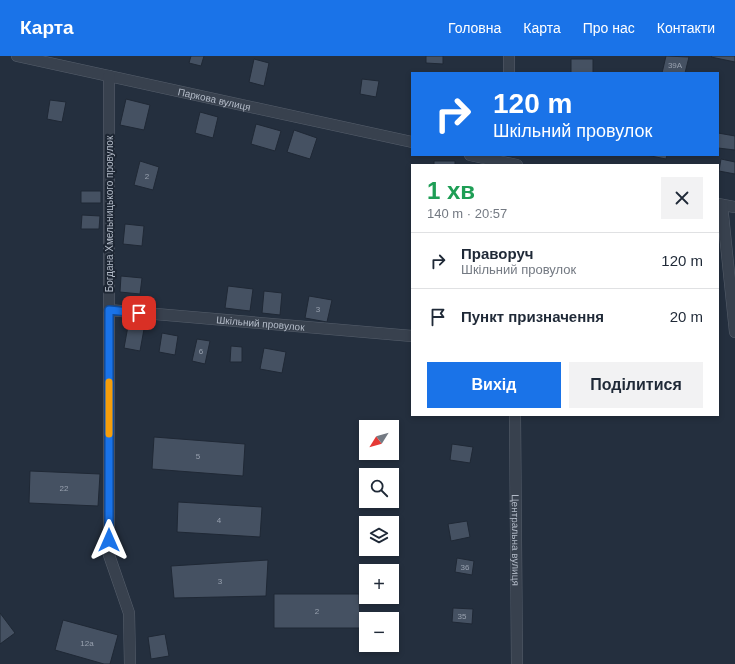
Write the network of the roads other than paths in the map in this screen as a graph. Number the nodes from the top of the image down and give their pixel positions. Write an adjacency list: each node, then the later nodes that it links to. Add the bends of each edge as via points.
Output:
1 (17, 56): 4 (street, Паркова вулиця)
2 (509, 56): 3 (street)
3 (510, 72)
4 (110, 76): 5 (street, Паркова вулиця); 10 (street, Богдана Хмельницького провулок)
5 (411, 142)
6 (476, 156): 7 (street)
7 (514, 162)
8 (720, 204): 9 (street); 11 (street)
9 (735, 208)
10 (109, 310): 12 (street, Шкільний провулок); 14 (street, Богдана Хмельницького провулок, via 109,555 129,613)
11 (735, 332)
12 (411, 336)
13 (515, 416): 15 (street, Центральна вулиця)
14 (130, 664)
15 (517, 664)

